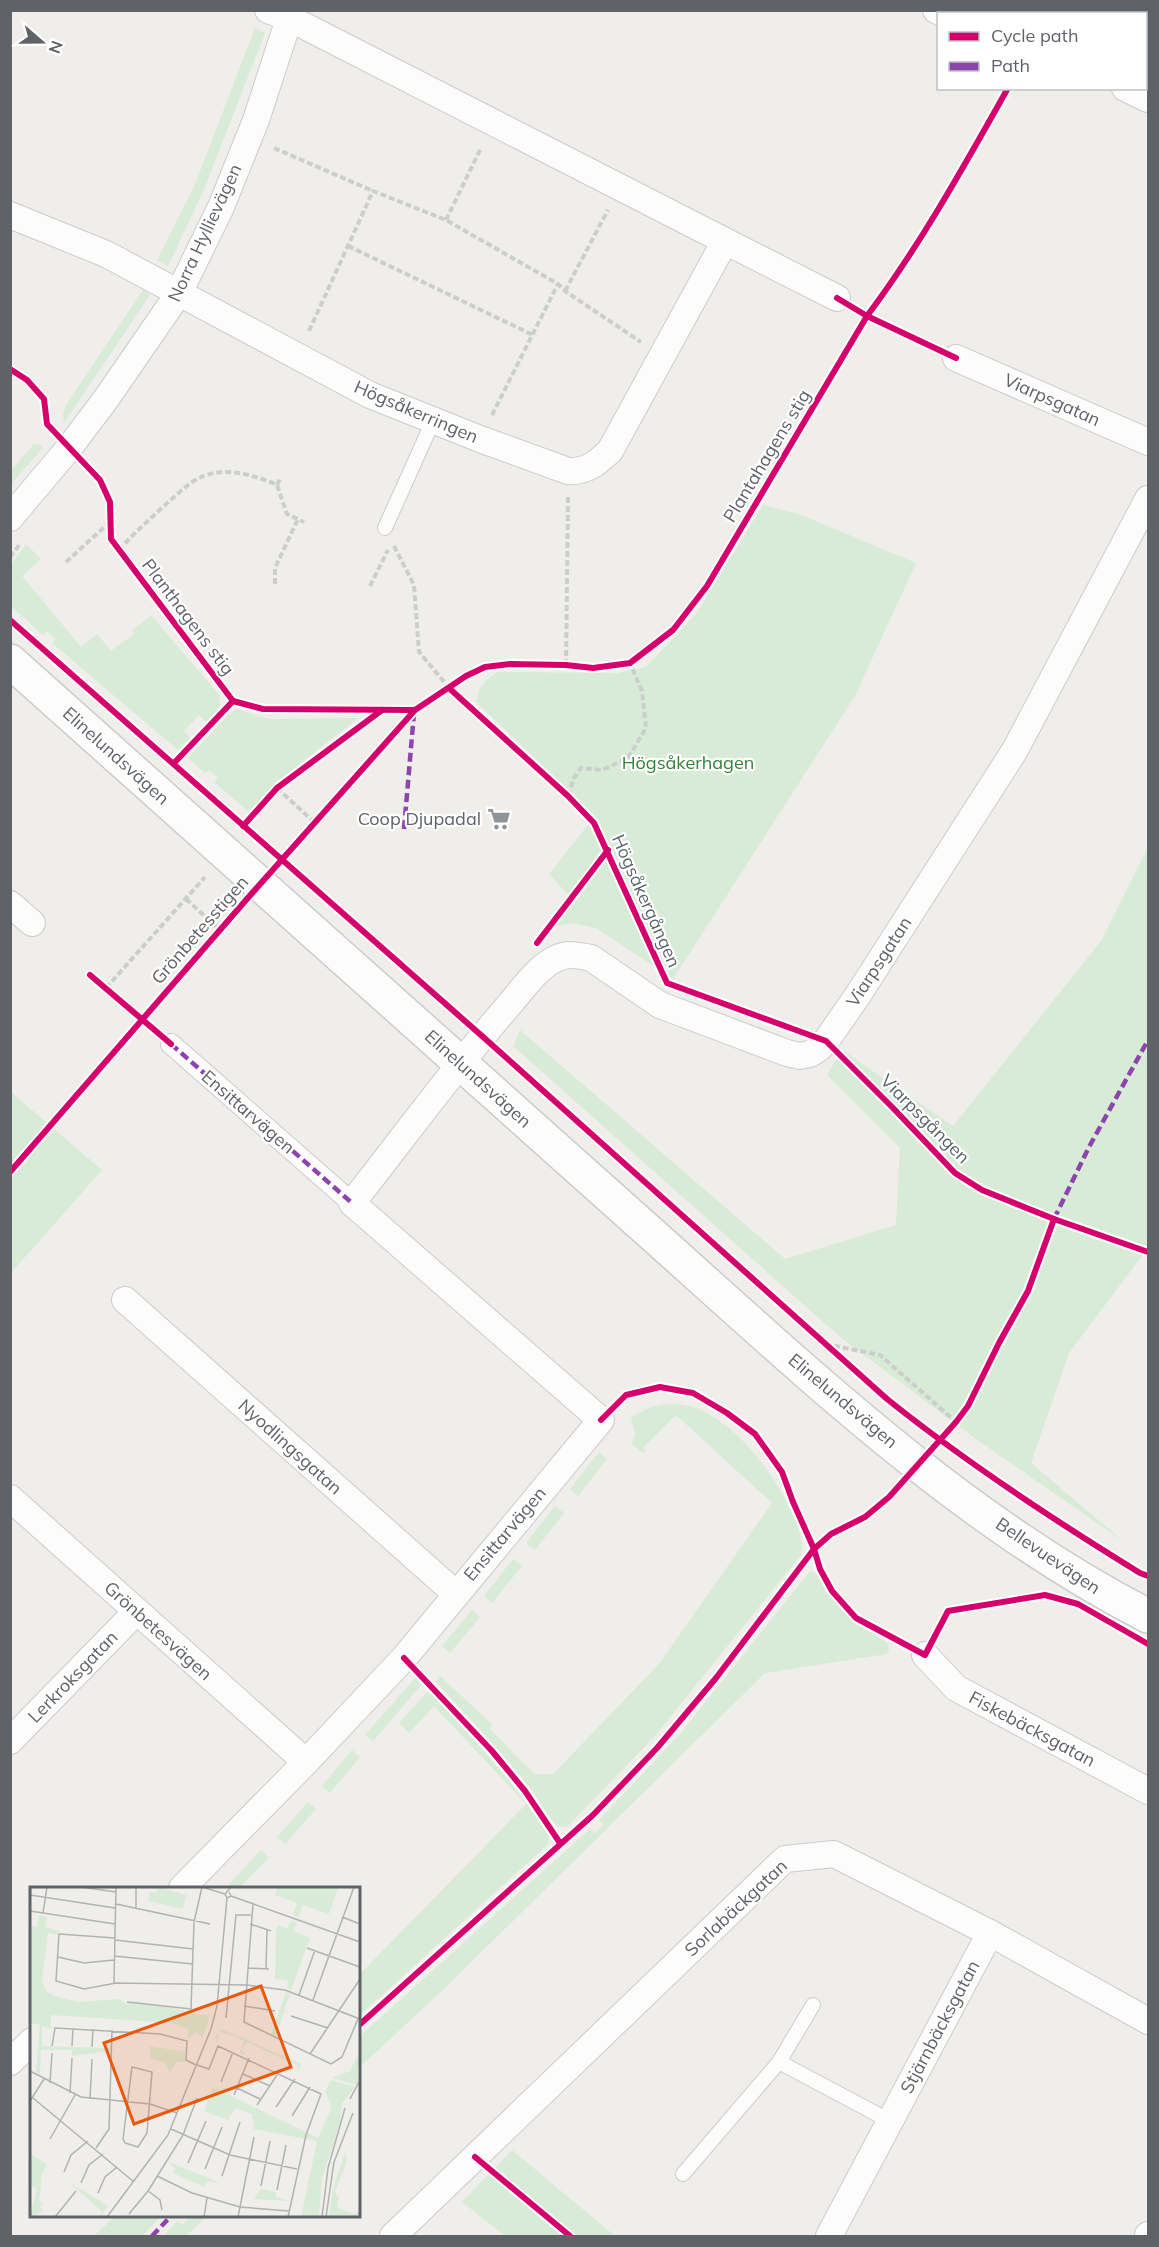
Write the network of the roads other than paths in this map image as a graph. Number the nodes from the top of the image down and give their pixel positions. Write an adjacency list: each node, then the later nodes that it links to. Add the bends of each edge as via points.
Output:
1 (283, 13): 5 (street); 6 (street, Norra Hyllievägen, via 249,137)
2 (1129, 90): 3 (street)
3 (1149, 99)
4 (10, 215): 6 (street, Högsåkerringen, via 106,254)
5 (726, 241): 7 (street); 9 (street, Högsåkerringen, via 610,451 596,464 581,471 568,471)
6 (179, 294): 9 (street, Högsåkerringen, via 370,395); 12 (street, Norra Hyllievägen, via 106,399)
7 (837, 298)
8 (956, 358): 10 (street, Viarpsgatan)
9 (433, 421): 13 (lane)
10 (1149, 442)
11 (1149, 499): 18 (street, Viarpsgatan, via 1015,750 858,995 818,1048 810,1054 793,1054 696,1020 660,1005 605,966 577,955 553,960 532,979)
12 (10, 518)
13 (385, 528)
14 (10, 661): 18 (street, Elinelundsvägen)
15 (10, 904): 16 (street)
16 (32, 923)
17 (171, 1044): 19 (street, Ensittarvägen)
18 (461, 1064): 19 (street); 21 (street, Elinelundsvägen, via 856,1415)
19 (351, 1203): 23 (street, Ensittarvägen, via 601,1420)
20 (125, 1300): 23 (street, Nyodlingsgatan)
21 (952, 1490): 25 (street, Bellevuevägen, via 1055,1563)
22 (10, 1498): 24 (street, Grönbetesvägen)
23 (456, 1593): 28 (street, Ensittarvägen, via 404,1658)
24 (136, 1612): 27 (street, Lerkroksgatan); 28 (street, Grönbetesvägen)
25 (1149, 1616)
26 (925, 1655): 29 (street, Fiskebäcksgatan, via 956,1688)
27 (10, 1741)
28 (306, 1762): 30 (street, Ensittarvägen)
29 (1149, 1791)
30 (183, 1887)
31 (990, 1933): 33 (street, Sorlabäckgatan); 37 (street, Stjärnbäcksgatan); 39 (street, Sorlabäckgatan, via 834,1854 785,1859)
32 (813, 2005): 36 (lane)
33 (1149, 2021)
34 (30, 2043): 35 (street)
35 (10, 2062)
36 (779, 2062): 37 (lane); 38 (lane)
37 (890, 2121): 40 (street, Stjärnbäcksgatan)
38 (683, 2174)
39 (393, 2236)
40 (829, 2236)

